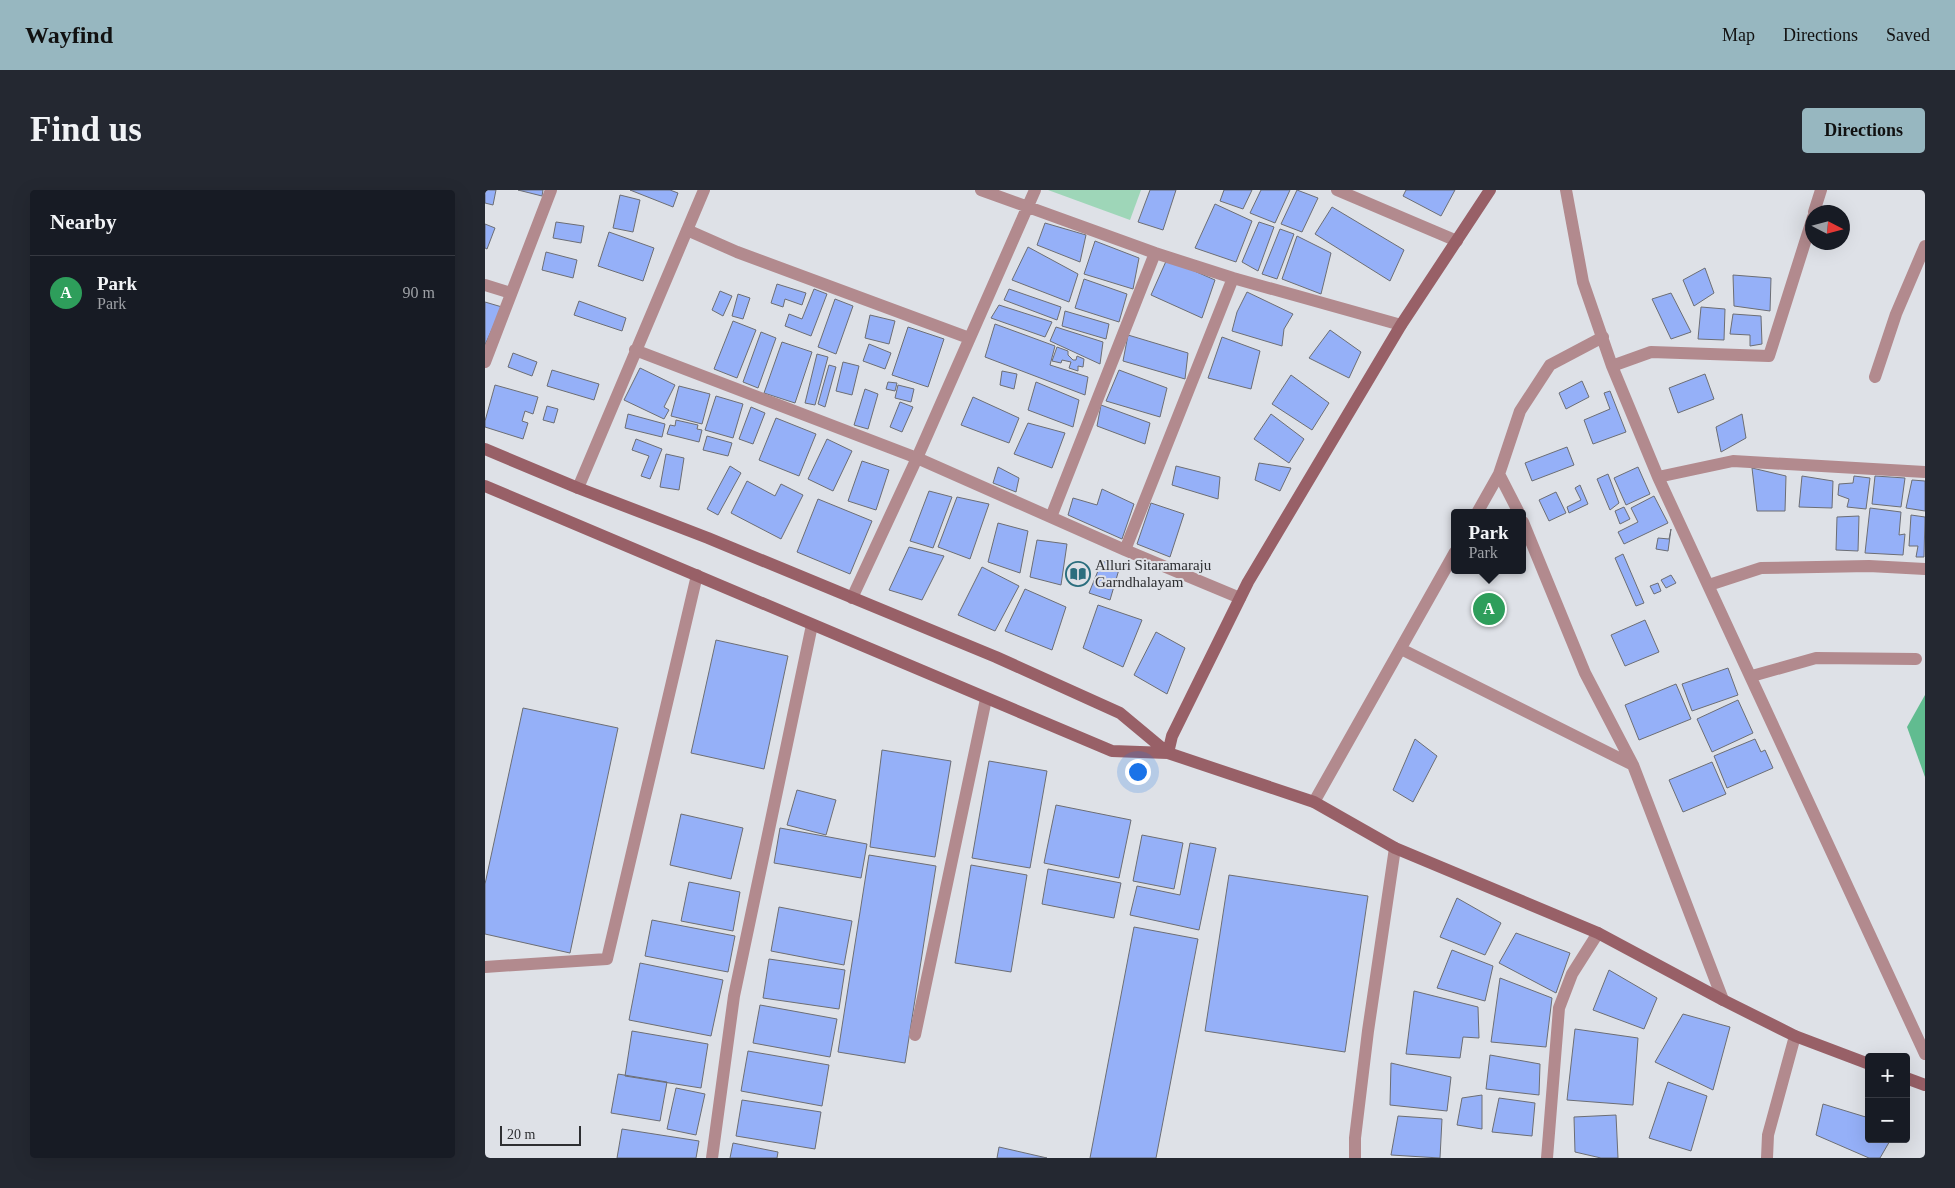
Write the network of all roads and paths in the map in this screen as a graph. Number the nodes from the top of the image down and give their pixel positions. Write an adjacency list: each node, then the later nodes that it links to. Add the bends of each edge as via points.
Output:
1 (551, 190): 18 (street)
2 (704, 190): 11 (street)
3 (981, 190): 10 (street)
4 (1035, 190): 10 (street)
5 (1337, 190): 12 (street)
6 (1490, 190): 12 (main road)
7 (1566, 190): 20 (street, via 1583,282)
8 (1821, 190): 9 (street)
9 (1816, 205)
10 (1027, 208): 15 (street); 21 (street)
11 (687, 230): 21 (street, via 737,252); 22 (street)
12 (1457, 240): 19 (main road)
13 (1805, 242): 24 (street, via 1769,356 1651,352)
14 (1925, 246): 25 (street, via 1896,314)
15 (1155, 253): 16 (street); 35 (street)
16 (1233, 278): 19 (street); 37 (street)
17 (485, 285): 18 (street)
18 (511, 293): 23 (street)
19 (1401, 325): 43 (main road)
20 (1603, 337): 24 (street); 29 (street, via 1550,365 1520,411)
21 (969, 338): 27 (street)
22 (635, 350): 27 (street); 32 (street)
23 (485, 362)
24 (1612, 366): 30 (street)
25 (1875, 377)
26 (485, 449): 32 (main road)
27 (917, 458): 35 (street); 42 (street)
28 (1925, 472): 30 (street, via 1733,461)
29 (1499, 474): 33 (street); 34 (street)
30 (1658, 477): 41 (street)
31 (485, 486): 40 (main road)
32 (578, 488): 42 (main road)
33 (1479, 509)
34 (1517, 509)
35 (1051, 517): 37 (street)
36 (1526, 529): 50 (street, via 1585,673)
37 (1125, 550): 43 (street)
38 (1451, 559): 45 (street)
39 (1925, 569): 41 (street, via 1869,566 1761,568)
40 (697, 575): 44 (main road); 54 (street, via 607,959)
41 (1709, 586): 47 (street)
42 (852, 598): 49 (main road, via 1120,714)
43 (1239, 598): 49 (main road, via 1172,736)
44 (812, 626): 48 (main road); 62 (street, via 735,996)
45 (1401, 649): 50 (street); 51 (street)
46 (1916, 659): 47 (street, via 1816,658)
47 (1751, 676): 58 (street)
48 (986, 699): 49 (main road, via 1112,751); 56 (street)
49 (1168, 754): 51 (main road)
50 (1633, 765): 55 (street)
51 (1313, 802): 52 (main road)
52 (1395, 848): 53 (main road); 63 (street, via 1368,1031)
53 (1598, 933): 55 (main road); 64 (street, via 1572,974 1559,1008)
54 (485, 967)
55 (1723, 1000): 57 (main road)
56 (915, 1035)
57 (1795, 1036): 59 (main road); 65 (street, via 1768,1135)
58 (1925, 1054)
59 (1865, 1062)
60 (1910, 1079): 61 (main road)
61 (1925, 1085)
62 (712, 1158)
63 (1355, 1158)
64 (1547, 1158)
65 (1767, 1158)

